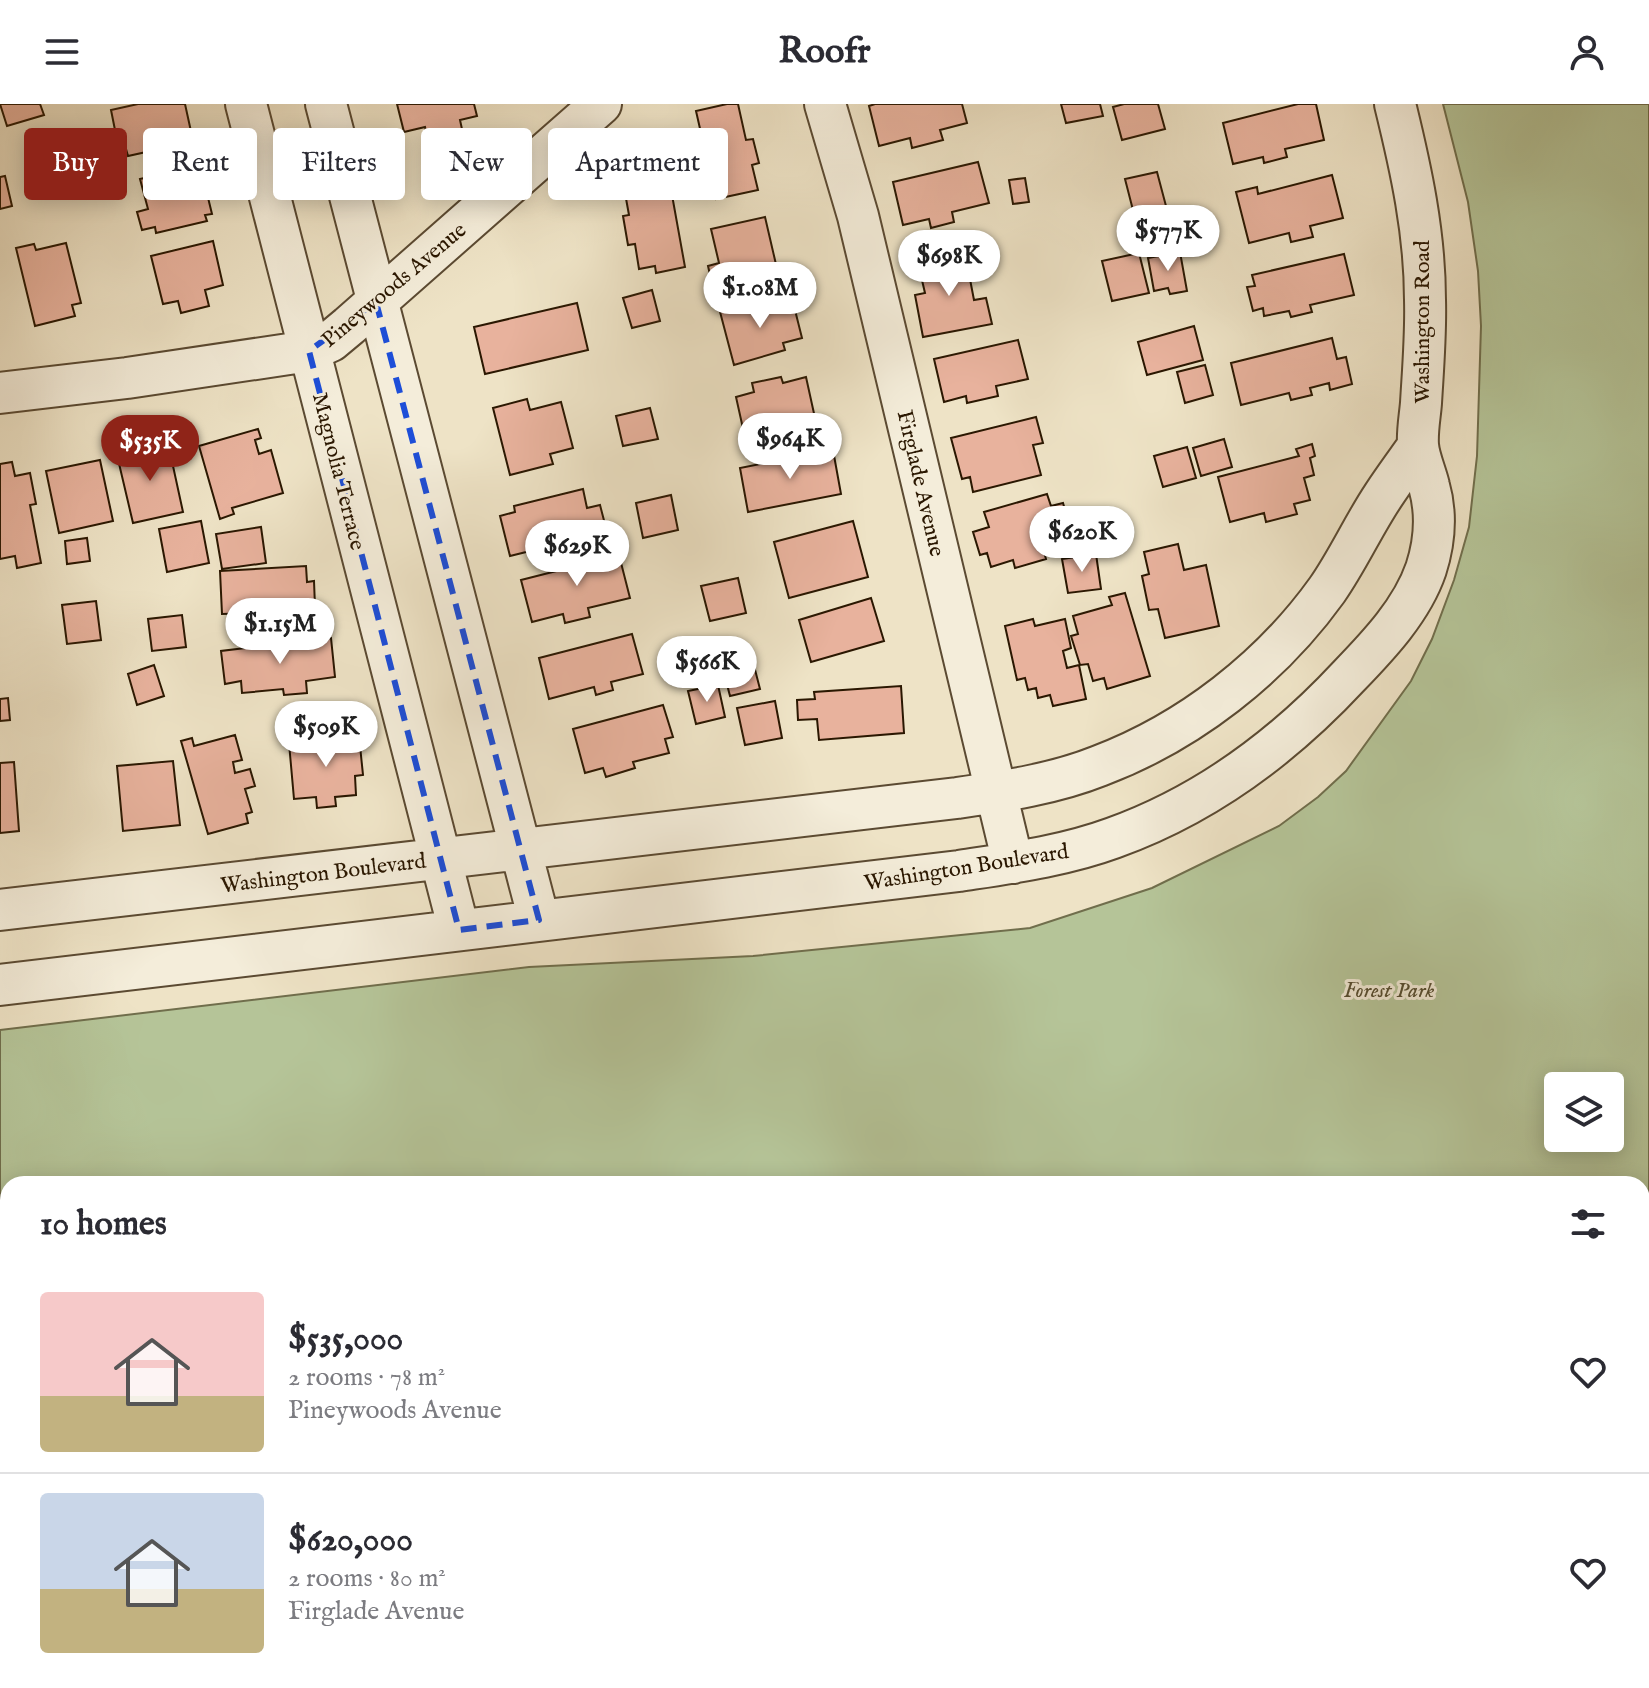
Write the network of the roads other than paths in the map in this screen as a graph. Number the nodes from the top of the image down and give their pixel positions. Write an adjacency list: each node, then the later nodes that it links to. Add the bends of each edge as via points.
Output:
1 (246, 104): 7 (street, Magnolia Terrace)
2 (326, 104): 6 (street)
3 (601, 104): 6 (street, Pineywoods Avenue)
4 (825, 104): 10 (street, Firglade Avenue, via 858,216)
5 (1395, 104): 9 (street, Washington Road, via 1415,187 1424,263)
6 (376, 302): 7 (street, Pineywoods Avenue, via 331,341); 11 (street)
7 (309, 351): 8 (street, Pineywoods Avenue); 12 (street, Magnolia Terrace)
8 (0, 393)
9 (1418, 446): 10 (street, Washington Boulevard, via 1309,614 1228,693 1166,733 1099,766); 13 (street, Washington Boulevard, via 1434,516 1425,571 1383,639 1332,695 1250,766 1208,794 1113,838)
10 (996, 792): 11 (street, Washington Boulevard); 13 (street, Firglade Avenue)
11 (519, 848): 12 (street, Washington Boulevard); 15 (street)
12 (439, 858): 14 (street, Washington Boulevard); 16 (street, Magnolia Terrace)
13 (1013, 863): 15 (street, Washington Boulevard)
14 (0, 910)
15 (539, 920): 16 (street, Washington Boulevard)
16 (459, 930): 17 (street, Washington Boulevard)
17 (0, 985)

